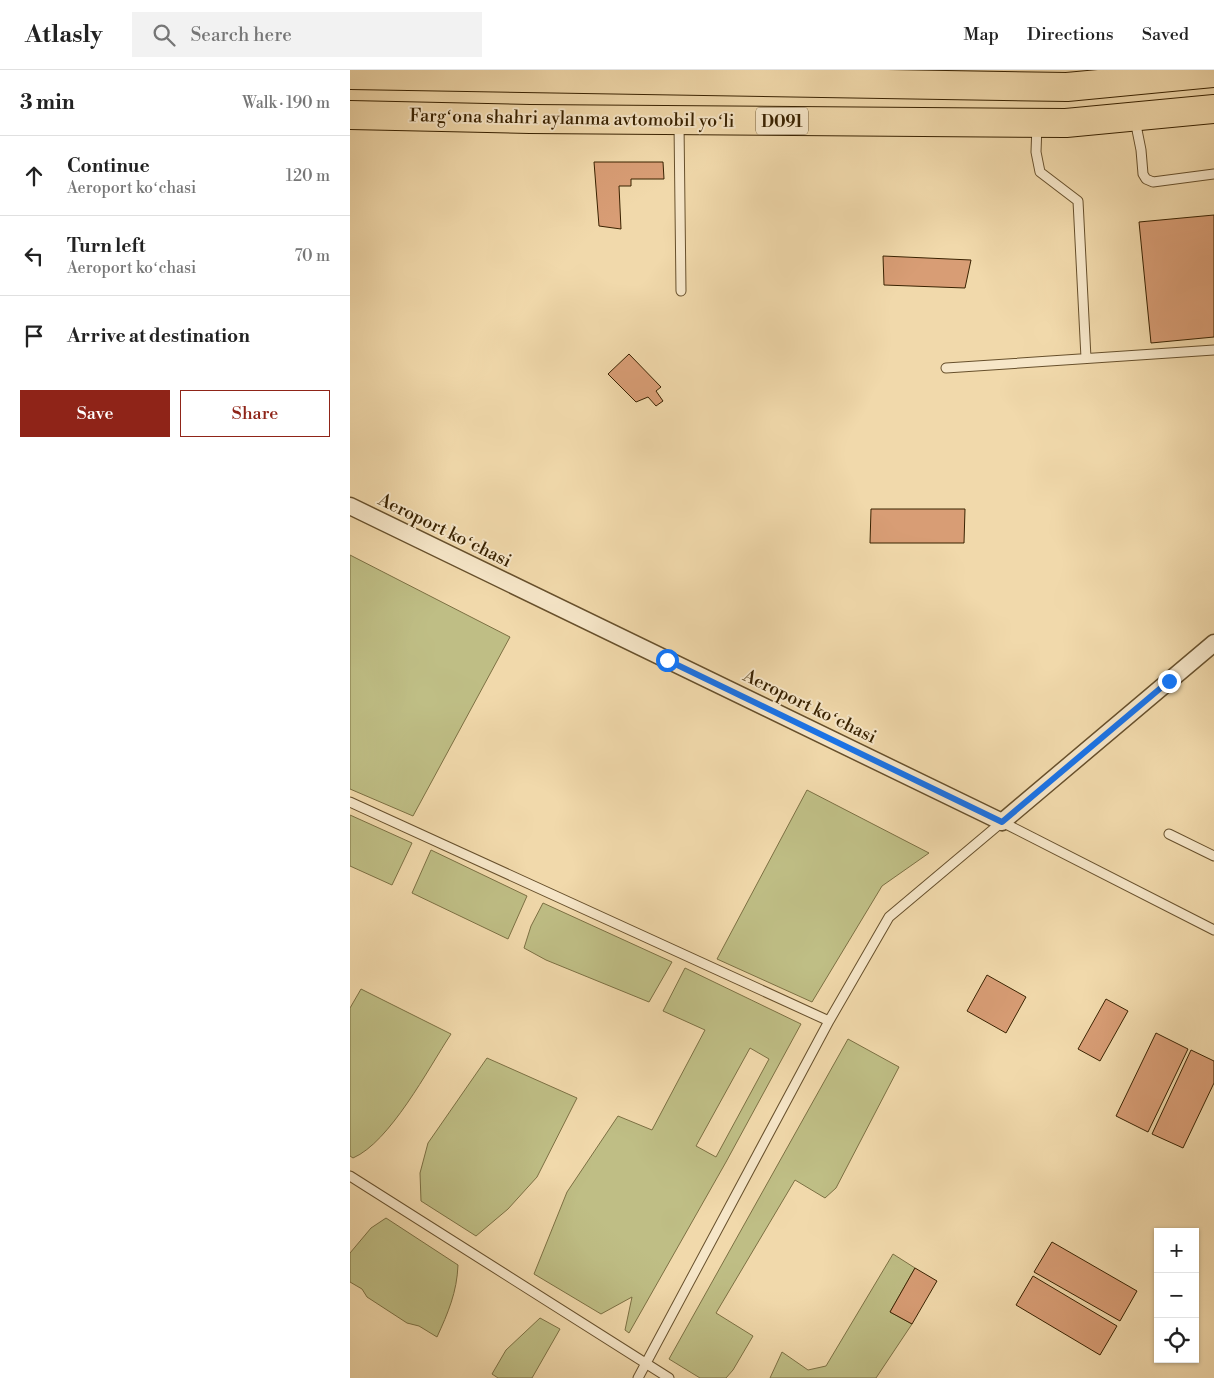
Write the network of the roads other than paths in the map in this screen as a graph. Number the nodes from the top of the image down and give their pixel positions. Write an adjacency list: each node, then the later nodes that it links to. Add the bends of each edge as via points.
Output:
1 (1214, 72): 2 (highway, D091, via 1067,86)
2 (529, 74): 3 (highway, D091)
3 (350, 75)
4 (1214, 109): 6 (highway, Fargʻona shahri aylanma avtomobil yoʻli / D091)
5 (350, 115): 7 (highway, Fargʻona shahri aylanma avtomobil yoʻli / D091)
6 (1135, 118): 8 (highway, Fargʻona shahri aylanma avtomobil yoʻli / D091); 9 (lane, via 1146,180 1153,182)
7 (679, 120): 8 (highway, Fargʻona shahri aylanma avtomobil yoʻli / D091); 10 (lane)
8 (1037, 123): 12 (lane, via 1036,152 1040,172 1078,201)
9 (1214, 174)
10 (681, 291)
11 (1214, 350): 12 (lane)
12 (1086, 358): 13 (lane)
13 (946, 368)
14 (350, 506): 17 (street, Aeroport koʻchasi)
15 (1214, 643): 17 (street)
16 (350, 802): 21 (lane)
17 (1002, 822): 20 (lane); 21 (lane, via 888,917)
18 (1168, 834): 19 (lane)
19 (1214, 856)
20 (1214, 930)
21 (829, 1021): 23 (lane)
22 (350, 1176): 23 (lane)
23 (647, 1364): 24 (lane); 25 (lane)
24 (638, 1378)
25 (669, 1378)

